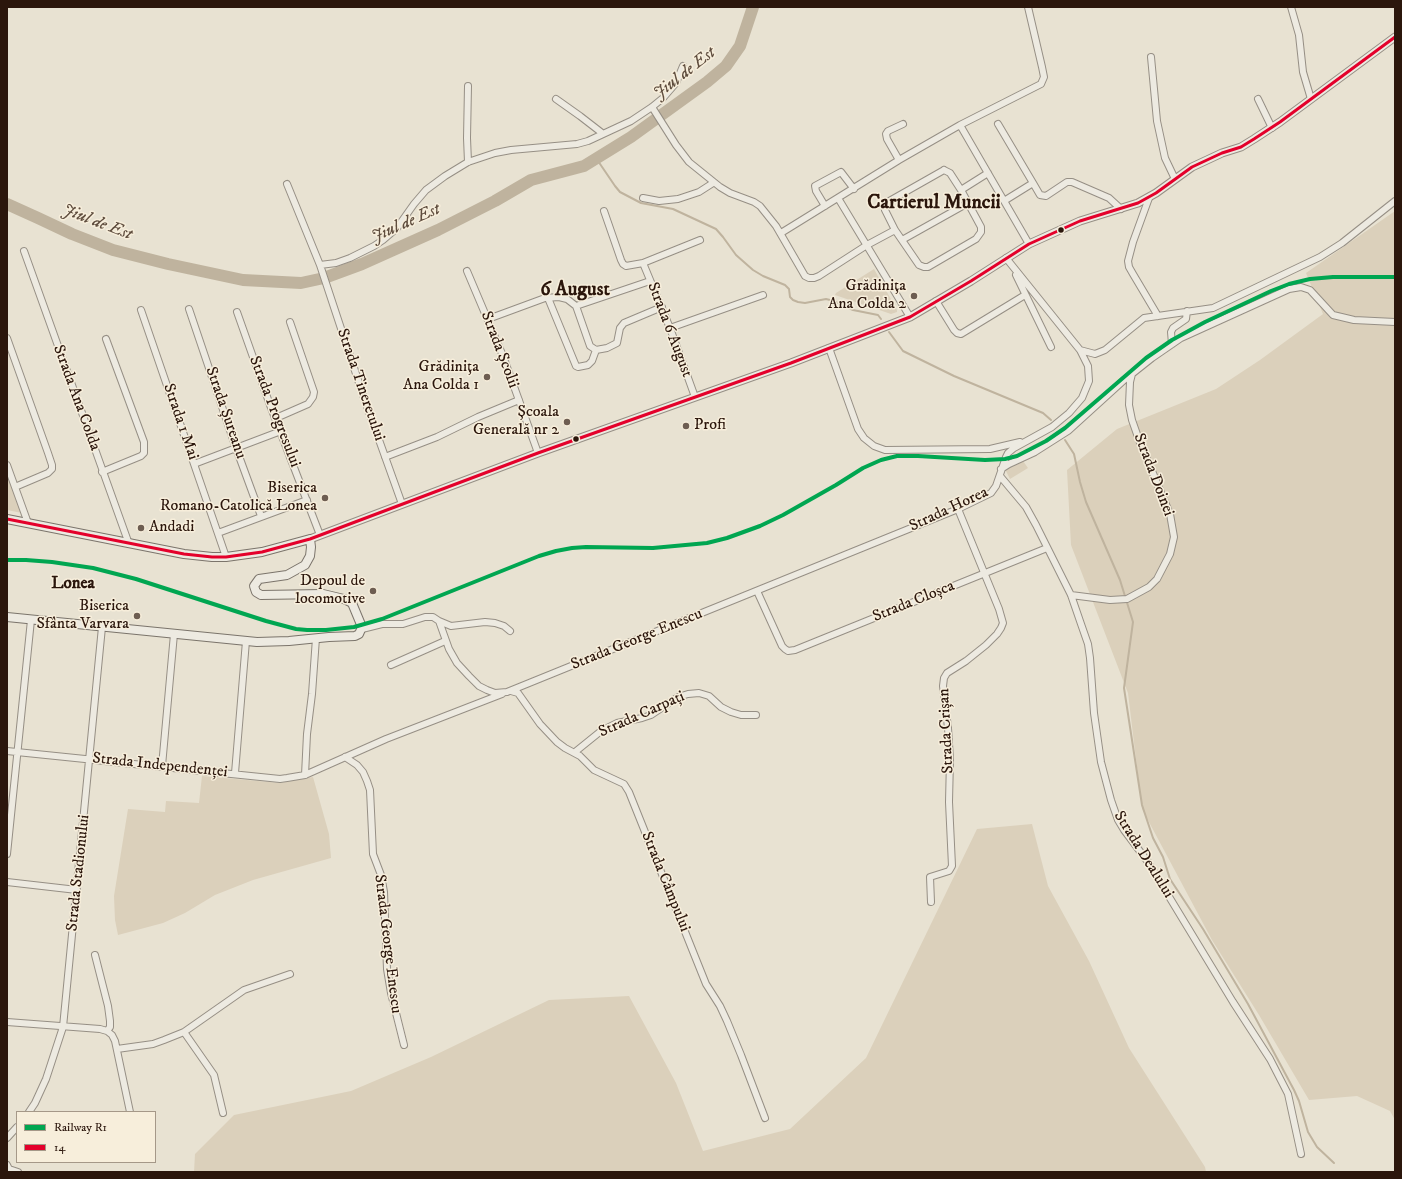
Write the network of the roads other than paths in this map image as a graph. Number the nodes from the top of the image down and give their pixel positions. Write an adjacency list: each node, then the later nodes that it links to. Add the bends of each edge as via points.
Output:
1 (1028, 7): 13 (street, via 1040,55 1043,81 1029,91)
2 (1290, 7): 9 (street, via 1299,35 1303,72)
3 (1395, 37): 9 (street)
4 (1151, 57): 19 (street, via 1157,121 1165,158)
5 (683, 66): 10 (street, via 673,86)
6 (468, 86): 17 (street)
7 (556, 99): 15 (street)
8 (1258, 99): 14 (street)
9 (1311, 99): 14 (street)
10 (652, 107): 15 (street, via 623,125); 20 (street, via 682,154)
11 (903, 124): 16 (street, via 886,134)
12 (998, 124): 21 (street)
13 (960, 125): 16 (street); 18 (street)
14 (1272, 128): 19 (street, via 1241,146 1192,167)
15 (602, 133): 17 (street, via 577,144 512,150)
16 (899, 160): 23 (street)
17 (468, 162): 44 (street, via 426,190 397,228 383,240 350,258)
18 (988, 173): 24 (street); 28 (street)
19 (1175, 179): 27 (street)
20 (713, 182): 25 (street, via 699,192 678,199 659,201); 35 (street, via 730,193 760,206)
21 (1033, 183): 28 (street); 32 (street, via 1040,195 1046,196 1067,182 1072,182 1109,198)
22 (286, 184): 44 (street, Strada Tineretului)
23 (854, 189): 26 (street); 31 (street, via 842,172 816,186 816,191)
24 (961, 190): 30 (street); 34 (street, via 950,173 944,170 885,203 884,207)
25 (643, 198)
26 (838, 198): 31 (street); 39 (street)
27 (1149, 198): 32 (street); 57 (street, via 1128,261)
28 (1004, 201): 38 (street)
29 (1395, 201): 55 (street, via 1320,257 1213,308)
30 (968, 203): 37 (street); 37 (street, via 981,227 980,235 928,267 919,265)
31 (825, 206): 35 (street)
32 (1121, 209): 38 (street, via 1080,221)
33 (604, 211): 42 (street, via 623,264 632,266)
34 (895, 230): 37 (street); 39 (street)
35 (781, 233): 39 (street, via 805,276 809,278 819,276)
36 (700, 240): 42 (street)
37 (902, 240)
38 (1029, 244): 41 (street)
39 (867, 245): 58 (street)
40 (24, 251): 82 (street, Strada Ana Colda)
41 (1006, 258): 43 (street); 50 (street)
42 (643, 263): 46 (street, Strada 6 August)
43 (1011, 266): 48 (street); 69 (street, Strada Horea)
44 (321, 267): 78 (street, Strada Tineretului)
45 (467, 271): 59 (street, Strada Școlii)
46 (650, 281): 51 (street); 52 (street, Strada 6 August)
47 (763, 295): 62 (street)
48 (1025, 295): 50 (street, via 960,334 954,330); 66 (street)
49 (548, 298): 51 (street, via 567,299); 59 (street); 68 (street, via 576,366 592,362)
50 (936, 301): 58 (street)
51 (576, 306): 68 (street, via 590,346)
52 (662, 308): 62 (street, Strada 6 August); 68 (street, via 624,323 620,328 617,343)
53 (190, 309): 76 (street, Strada Șureanu)
54 (141, 310): 79 (street, Strada 1 Mai)
55 (1188, 311): 57 (street); 65 (street, via 1186,319 1171,332)
56 (237, 312): 73 (street, Strada Progresului)
57 (1158, 316): 69 (street, via 1144,318 1105,350 1095,354)
58 (910, 317): 67 (street)
59 (488, 319): 72 (street, Strada Școlii)
60 (290, 322): 73 (street, via 314,392 308,404)
61 (1395, 322): 65 (street, via 1354,320 1333,315 1310,290 1301,287 1289,288)
62 (670, 328): 71 (street, Strada 6 August)
63 (8, 338): 84 (street, via 52,465 48,473)
64 (106, 340): 82 (street, via 144,442 144,453)
65 (1172, 344): 70 (street)
66 (1050, 347)
67 (829, 348): 71 (street); 75 (street, via 858,428 864,438 874,446 885,450 990,449)
68 (596, 350)
69 (1080, 350): 75 (street, Strada Horea, via 1088,366 1088,381 1082,398 1052,427)
70 (1132, 374): 81 (street, via 1068,431); 99 (street, Strada Doinei, via 1129,405 1132,420 1170,514 1174,537 1170,554 1149,587 1126,599 1110,600)
71 (695, 397): 77 (street)
72 (519, 400): 77 (street, Strada Școlii); 78 (street)
73 (276, 418): 74 (street, Strada Progresului)
74 (281, 431): 76 (street); 85 (street, Strada Progresului)
75 (1032, 439): 81 (street, Strada Horea, via 1008,452)
76 (236, 448): 79 (street); 88 (street, Strada Șureanu)
77 (538, 452): 86 (street)
78 (385, 457): 86 (street, Strada Tineretului)
79 (194, 464): 91 (street, Strada 1 Mai)
80 (7, 465): 84 (street)
81 (1001, 469): 83 (street, Strada Horea)
82 (102, 472): 94 (street, Strada Ana Colda)
83 (1000, 476): 87 (street, Strada Horea, via 991,493); 95 (street, Strada Dealului, via 1026,507)
84 (15, 486): 90 (street)
85 (307, 500): 88 (street); 92 (street, Strada Progresului)
86 (402, 504): 92 (street)
87 (958, 509): 97 (street, Strada Crișan); 98 (street, Strada Horea)
88 (262, 516): 91 (street)
89 (7, 519): 90 (main road)
90 (28, 523): 94 (main road)
91 (218, 532): 96 (street, Strada 1 Mai)
92 (320, 535): 93 (street)
93 (310, 539): 96 (main road, via 262,552); 104 (main road, via 311,552 305,565 287,575 259,579 254,586 256,592 261,595 323,594 344,599 352,603)
94 (128, 544): 96 (main road, via 199,556)
95 (1048, 548): 97 (street, Strada Cloșca); 99 (street, Strada Dealului)
96 (226, 557)
97 (984, 574): 98 (street, Strada Cloșca, via 795,650 782,646); 125 (street, Strada Crișan, via 1003,623 986,645 947,673 944,678 950,759 952,866 949,870 930,877)
98 (757, 591): 111 (street, Strada George Enescu)
99 (1071, 595): 140 (street, Strada Dealului, via 1088,644 1101,762 1118,820 1152,868 1270,1059 1288,1094)
100 (7, 617): 101 (main road)
101 (31, 620): 103 (main road); 114 (street)
102 (439, 622): 104 (street, via 430,616 402,624 382,624); 105 (street, via 451,626 495,623); 109 (street)
103 (102, 627): 106 (main road); 117 (street, Strada Stadionului)
104 (362, 629): 107 (main road, via 355,636)
105 (510, 631)
106 (174, 634): 108 (main road); 118 (street)
107 (316, 638): 108 (main road, via 280,642); 121 (street)
108 (246, 641): 120 (street)
109 (445, 641): 110 (street); 111 (street, via 457,663 479,686 495,693)
110 (391, 665)
111 (511, 690): 115 (street, Strada Câmpului, via 518,693 553,738); 116 (street, Strada George Enescu)
112 (756, 715): 115 (street, Strada Carpați, via 736,714 709,696 699,693 688,694 678,697 651,715 617,723 601,731)
113 (7, 751): 114 (street, Strada Independenței)
114 (17, 752): 117 (street, Strada Independenței); 122 (street)
115 (575, 752): 137 (street, Strada Câmpului, via 594,770 624,784 629,792 706,984 727,1021)
116 (345, 756): 119 (street, Strada George Enescu); 132 (street, Strada George Enescu, via 363,772 370,790 373,854 384,892 389,981)
117 (89, 759): 118 (street, Strada Independenței); 124 (street, Strada Stadionului)
118 (162, 766): 120 (street, Strada Independenței)
119 (312, 771): 121 (street, Strada Independenței)
120 (235, 774): 121 (street, Strada Independenței, via 280,778)
121 (305, 775)
122 (7, 854)
123 (7, 882): 124 (street)
124 (77, 890): 129 (street, Strada Stadionului)
125 (932, 902)
126 (95, 954): 130 (street, via 109,1013 110,1027)
127 (290, 974): 131 (street, via 234,995)
128 (7, 1022): 129 (street)
129 (63, 1027): 130 (street); 134 (street, Strada Stadionului, via 46,1079)
130 (107, 1031): 133 (street, via 112,1034)
131 (184, 1032): 133 (street, via 153,1044); 136 (street, via 214,1075)
132 (404, 1046)
133 (117, 1049): 135 (street)
134 (30, 1111)
135 (130, 1111)
136 (223, 1113)
137 (765, 1118)
138 (16, 1128): 139 (street)
139 (7, 1138)
140 (1300, 1154)
141 (7, 1165): 142 (street, via 9,1169)
142 (18, 1172)

